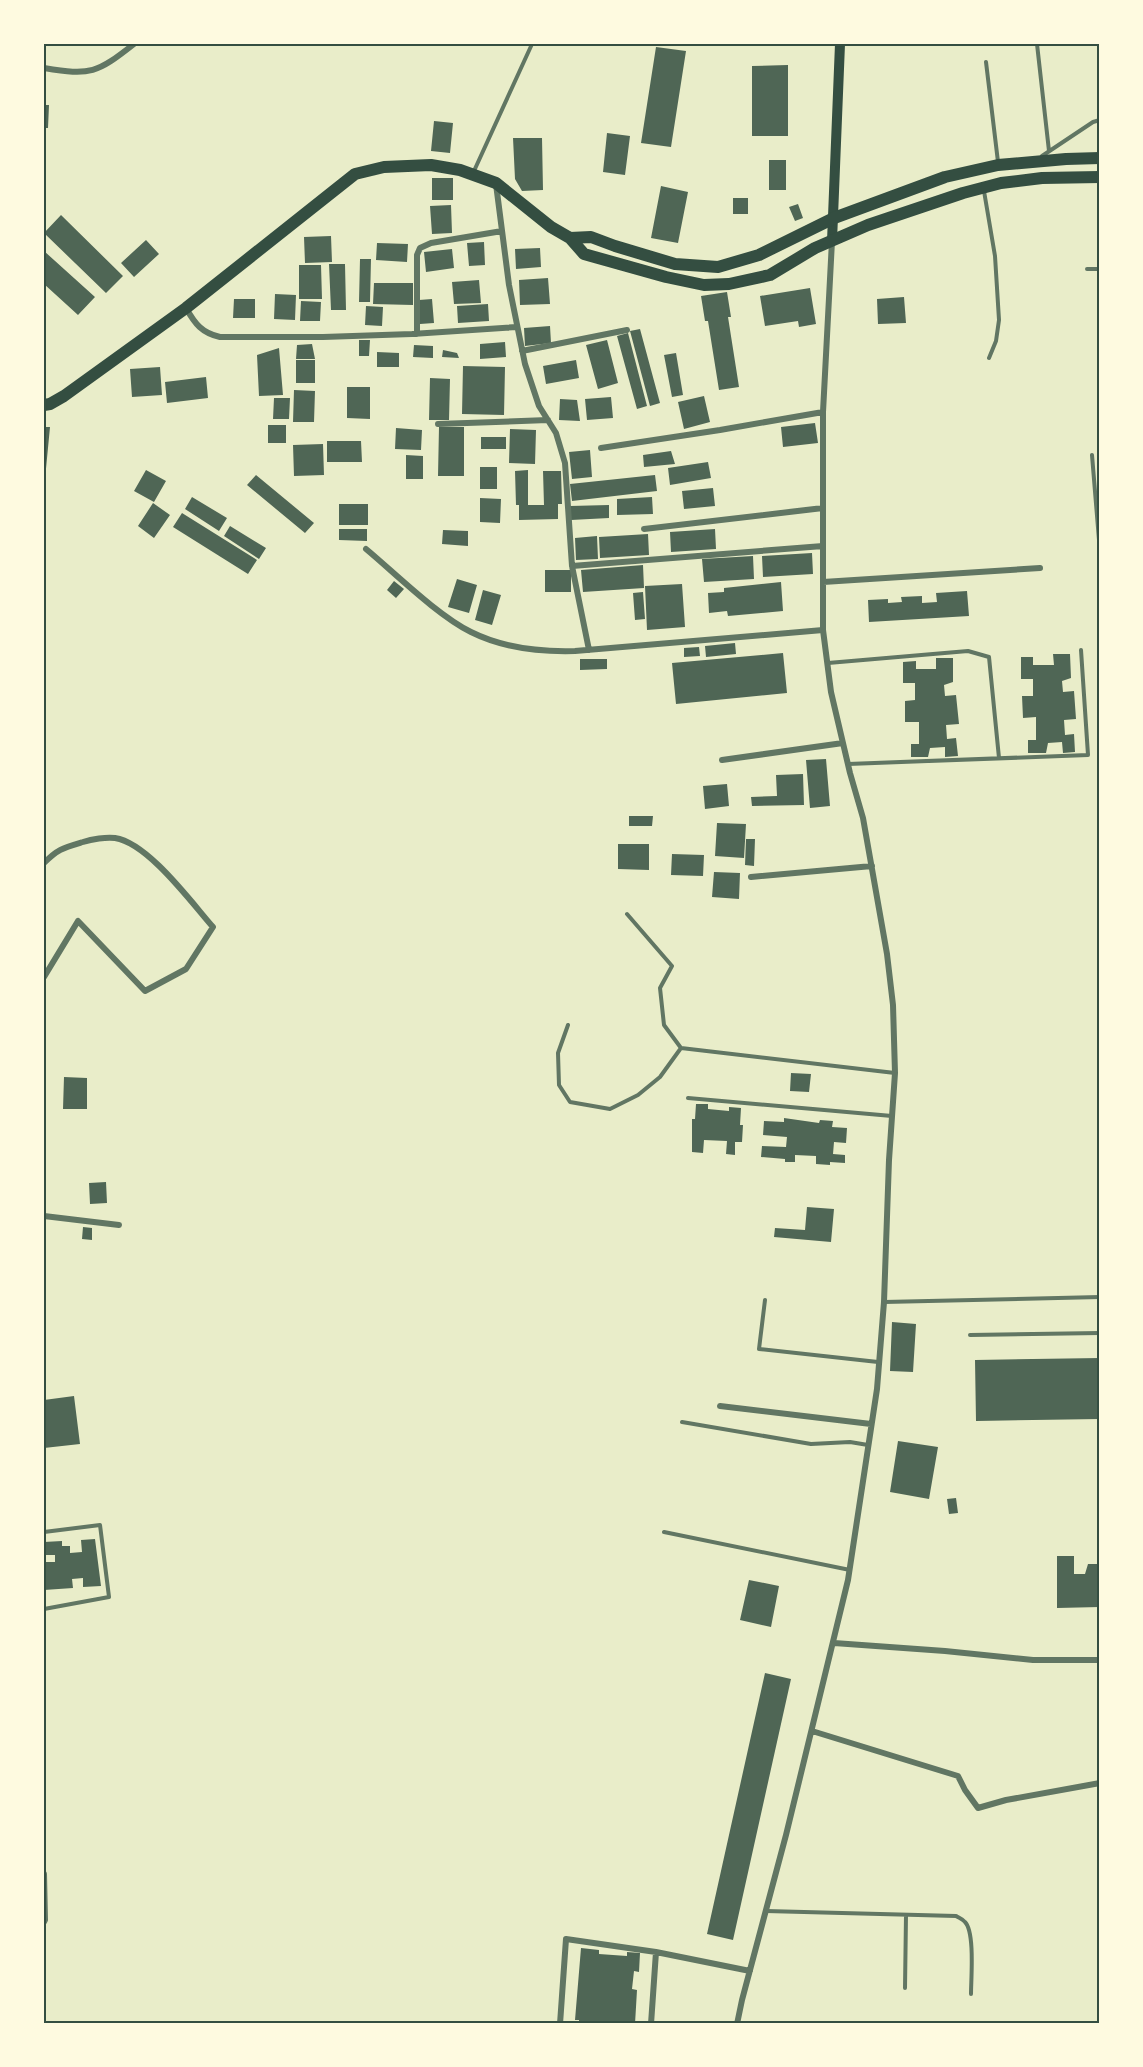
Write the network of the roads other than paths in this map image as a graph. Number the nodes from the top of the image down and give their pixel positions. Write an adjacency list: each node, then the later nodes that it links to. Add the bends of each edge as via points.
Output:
1 (134, 44): 6 (street, via 108,64 88,72)
2 (532, 44): 12 (lane)
3 (840, 44): 17 (main road)
4 (1037, 44): 8 (lane)
5 (986, 62): 11 (lane)
6 (44, 68)
7 (1100, 120): 8 (lane)
8 (1049, 151): 10 (lane)
9 (1100, 158): 10 (highway)
10 (1028, 162): 11 (highway); 14 (highway)
11 (998, 165): 17 (highway, via 945,177)
12 (472, 174): 15 (highway); 23 (highway, via 431,165 384,167 355,174)
13 (1100, 177): 14 (highway)
14 (1026, 180): 16 (highway)
15 (496, 183): 18 (street); 19 (highway)
16 (984, 188): 20 (highway, via 868,225); 28 (lane, via 995,256 999,320)
17 (834, 218): 19 (highway, via 759,255 718,267 675,264 591,237); 20 (main road)
18 (502, 231): 24 (street); 26 (street, via 420,248)
19 (570, 238): 20 (highway, via 584,254 704,285 770,275)
20 (832, 241): 30 (street)
21 (1087, 269): 22 (lane)
22 (1100, 269)
23 (186, 308): 26 (street, via 202,330 220,337); 29 (highway, via 64,396)
24 (517, 327): 26 (street); 27 (street)
25 (627, 330): 27 (street)
26 (417, 334)
27 (522, 351): 31 (street, via 532,388)
28 (988, 358)
29 (44, 403)
30 (822, 412): 33 (street); 35 (street)
31 (548, 420): 32 (street); 40 (street, via 565,463)
32 (438, 424)
33 (601, 448)
34 (1092, 455): 39 (lane)
35 (823, 508): 36 (street); 37 (street)
36 (644, 529)
37 (823, 546): 40 (street); 42 (street)
38 (366, 549): 44 (street, via 470,632 529,649)
39 (1100, 552)
40 (572, 566): 44 (street)
41 (1040, 568): 42 (street)
42 (823, 582): 43 (street)
43 (823, 630): 44 (street); 46 (street)
44 (590, 650)
45 (1081, 650): 48 (lane, via 1088,755)
46 (827, 663): 47 (street); 48 (lane, via 968,651 989,657)
47 (843, 743): 49 (street); 50 (street)
48 (999, 758): 50 (lane)
49 (722, 760)
50 (848, 764): 52 (street)
51 (44, 863): 55 (street, via 58,849 115,838 151,857 213,927 186,969 145,991 78,921)
52 (872, 866): 53 (street); 58 (street, via 893,1005)
53 (751, 877)
54 (627, 914): 57 (lane, via 672,966 660,987 664,1025)
55 (44, 977)
56 (568, 1025): 57 (lane, via 558,1053 560,1085 570,1102 610,1109 638,1095 660,1077)
57 (681, 1048): 58 (lane)
58 (895, 1073): 60 (street)
59 (688, 1098): 60 (lane)
60 (892, 1116): 65 (street)
61 (44, 1216): 62 (street)
62 (119, 1225)
63 (1100, 1297): 65 (lane)
64 (765, 1300): 68 (lane, via 759,1349)
65 (884, 1302): 68 (street)
66 (1100, 1333): 67 (lane)
67 (970, 1335)
68 (879, 1362): 71 (street)
69 (720, 1407): 71 (street)
70 (682, 1422): 72 (lane, via 811,1444)
71 (871, 1424): 72 (street)
72 (868, 1445): 75 (street)
73 (44, 1532): 76 (lane, via 100,1525 109,1597)
74 (664, 1532): 75 (lane)
75 (850, 1570): 77 (street)
76 (44, 1609)
77 (834, 1643): 78 (street, via 1033,1660); 79 (street)
78 (1100, 1660)
79 (812, 1731): 80 (street, via 958,1776 978,1808); 82 (street)
80 (1100, 1783)
81 (44, 1874): 84 (street)
82 (766, 1911): 83 (lane); 86 (street)
83 (906, 1915): 87 (lane); 88 (lane, via 957,1916 965,1922 970,1939)
84 (44, 1922)
85 (656, 1952): 86 (street); 89 (street, via 566,1939); 90 (street)
86 (750, 1971): 91 (street)
87 (904, 1988)
88 (971, 1994)
89 (560, 2024)
90 (651, 2024)
91 (737, 2024)

